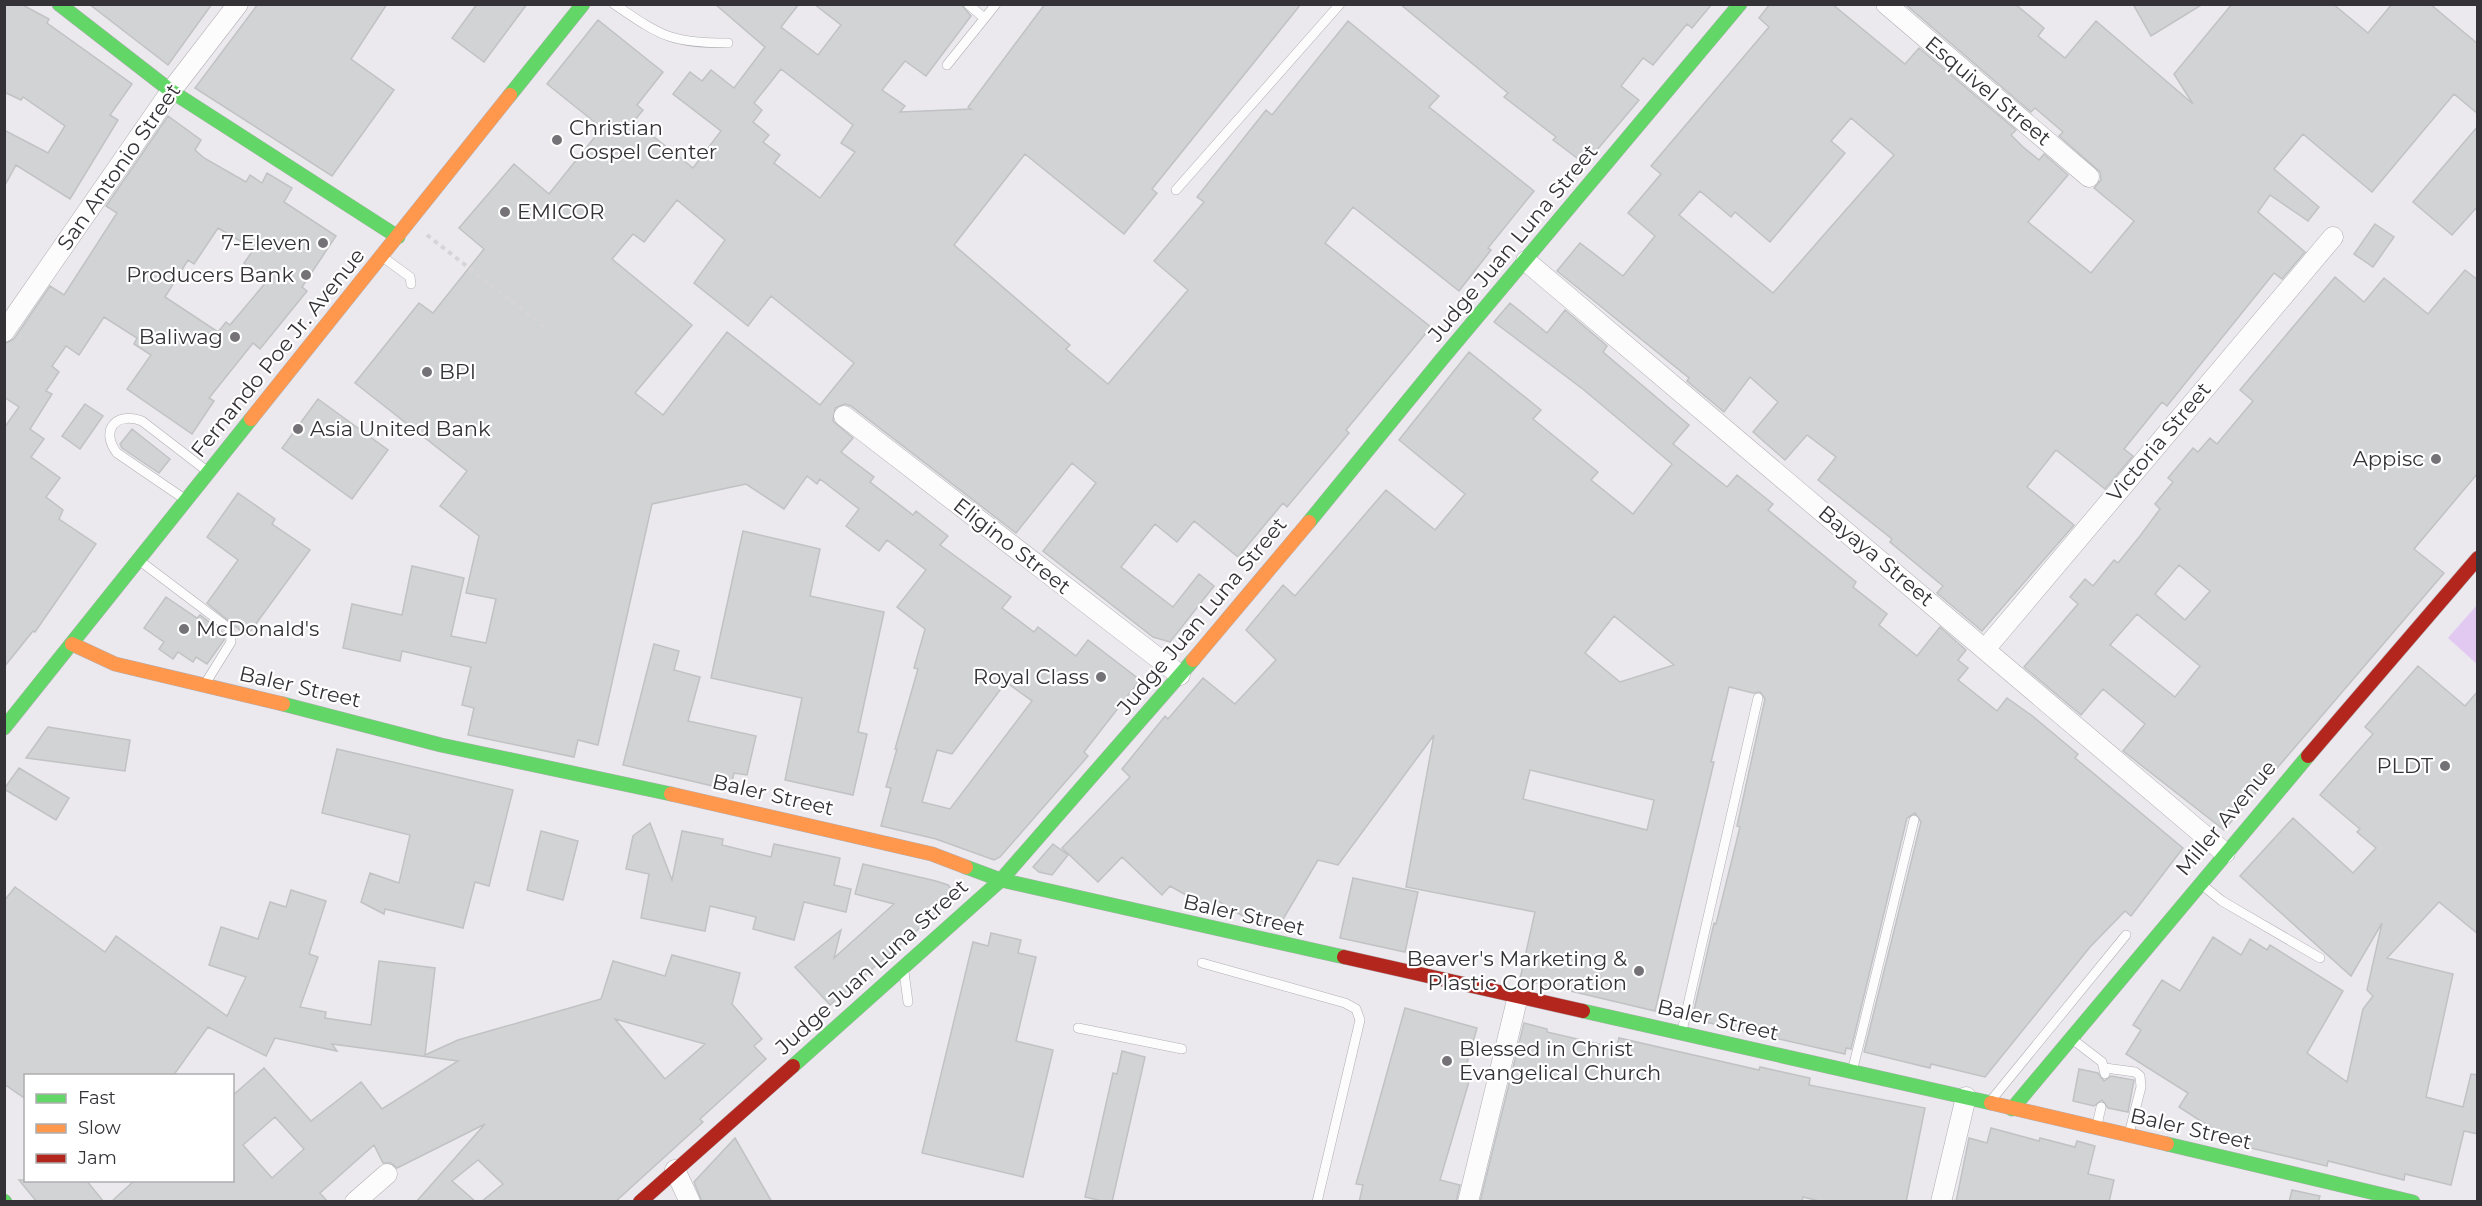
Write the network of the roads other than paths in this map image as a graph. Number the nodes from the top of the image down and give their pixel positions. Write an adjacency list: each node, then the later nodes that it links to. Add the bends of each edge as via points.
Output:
1 (59, 4): 13 (street)
2 (238, 4): 13 (street, San Antonio Street)
3 (583, 4): 16 (street, Fernando Poe Jr. Avenue)
4 (614, 4): 11 (lane, via 660,35 688,43)
5 (968, 4): 10 (lane)
6 (996, 4): 10 (lane)
7 (1340, 4): 15 (lane)
8 (1740, 4): 19 (street, Judge Juan Luna Street)
9 (1886, 4): 14 (street, Esquivel Street)
10 (984, 18): 12 (lane)
11 (728, 43)
12 (947, 65)
13 (171, 91): 16 (street); 21 (street, San Antonio Street)
14 (2089, 177)
15 (1176, 190)
16 (398, 237): 18 (street, Fernando Poe Jr. Avenue)
17 (2333, 237): 28 (street, Victoria Street)
18 (382, 257): 20 (lane, via 410,277); 23 (street, Fernando Poe Jr. Avenue)
19 (1526, 261): 28 (street, Bayaya Street); 29 (street, Judge Juan Luna Street)
20 (411, 284)
21 (4, 332)
22 (844, 416): 29 (street, Eligino Street)
23 (209, 472): 24 (street, Fernando Poe Jr. Avenue); 24 (lane, via 142,421 130,417 117,420 110,430 110,443 117,453)
24 (187, 501): 26 (street, Fernando Poe Jr. Avenue)
25 (2478, 558): 34 (street, Miller Avenue)
26 (139, 561): 27 (street, Fernando Poe Jr. Avenue); 30 (lane, via 230,629 231,642)
27 (72, 644): 30 (street, Baler Street, via 115,664); 32 (street, Fernando Poe Jr. Avenue)
28 (1986, 648): 34 (street, Bayaya Street)
29 (1180, 675): 35 (street, Judge Juan Luna Street)
30 (204, 686): 35 (street, Baler Street, via 441,745 932,854)
31 (1758, 698): 44 (lane)
32 (4, 728)
33 (1914, 820): 47 (lane)
34 (2225, 853): 36 (street, Miller Avenue)
35 (1001, 880): 40 (street, Judge Juan Luna Street); 41 (street, Baler Street, via 1208,932)
36 (2199, 883): 38 (lane, via 2222,901); 45 (street, Miller Avenue)
37 (2126, 935): 49 (lane)
38 (2320, 958)
39 (1202, 963): 59 (lane, via 1356,1009 1360,1020)
40 (904, 967): 42 (lane); 54 (street, Judge Juan Luna Street)
41 (1518, 996): 44 (street, Baler Street); 60 (street)
42 (908, 1002)
43 (1078, 1028): 46 (lane)
44 (1682, 1034): 47 (street, Baler Street)
45 (2070, 1037): 51 (street, Miller Avenue); 53 (lane, via 2102,1062 2105,1071 2135,1072 2141,1080)
46 (1182, 1050)
47 (1853, 1072): 48 (street, Baler Street)
48 (1966, 1097): 49 (street, Baler Street); 61 (street)
49 (1989, 1103): 51 (street, Baler Street)
50 (2101, 1107): 52 (lane)
51 (2012, 1109): 52 (street, Baler Street)
52 (2096, 1129): 53 (street, Baler Street)
53 (2128, 1137): 62 (street, Baler Street)
54 (675, 1170): 57 (street, Judge Juan Luna Street); 58 (street)
55 (387, 1174): 56 (street)
56 (355, 1202)
57 (640, 1202)
58 (690, 1202)
59 (1317, 1202)
60 (1468, 1202)
61 (1941, 1202)
62 (2414, 1202)

